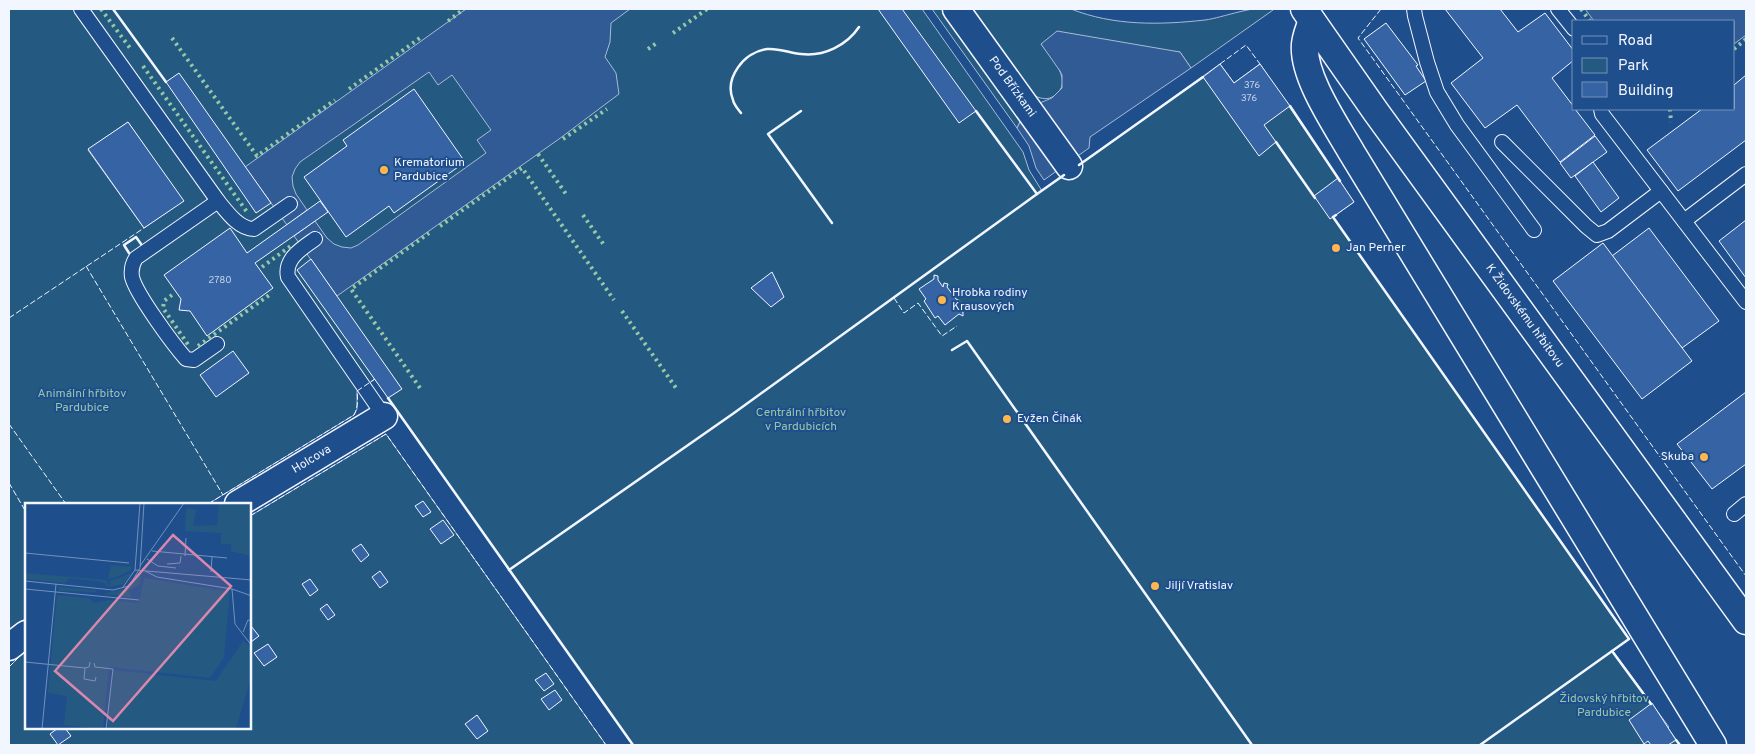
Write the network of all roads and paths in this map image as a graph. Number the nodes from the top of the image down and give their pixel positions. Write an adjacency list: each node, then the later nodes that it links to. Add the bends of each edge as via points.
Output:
1 (81, 9): 12 (lane)
2 (956, 9): 9 (street, Pod Břízkami)
3 (1414, 9): 15 (lane, via 1437,92 1457,125)
4 (1558, 9): 6 (lane)
5 (1308, 15): 23 (street, K Židovskému hřbitovu); 26 (street, via 1306,53 1309,70 1321,98)
6 (1572, 26)
7 (1601, 110): 11 (lane)
8 (1502, 142): 11 (lane, via 1597,234 1608,231)
9 (1069, 166)
10 (1746, 174): 14 (lane)
11 (1661, 191): 14 (lane)
12 (218, 201): 13 (lane, via 248,229 258,227); 18 (lane, via 136,258 131,270 140,295 186,359 194,360)
13 (290, 204)
14 (1684, 221): 17 (lane)
15 (1534, 230)
16 (315, 239): 19 (lane, via 291,260 286,271 288,277)
17 (1746, 302)
18 (217, 344)
19 (384, 416): 20 (street, Holcova)
20 (240, 503)
21 (1746, 504): 22 (lane)
22 (1734, 514)
23 (1746, 621)
24 (25, 635): 25 (street)
25 (9, 647)
26 (1713, 745)

